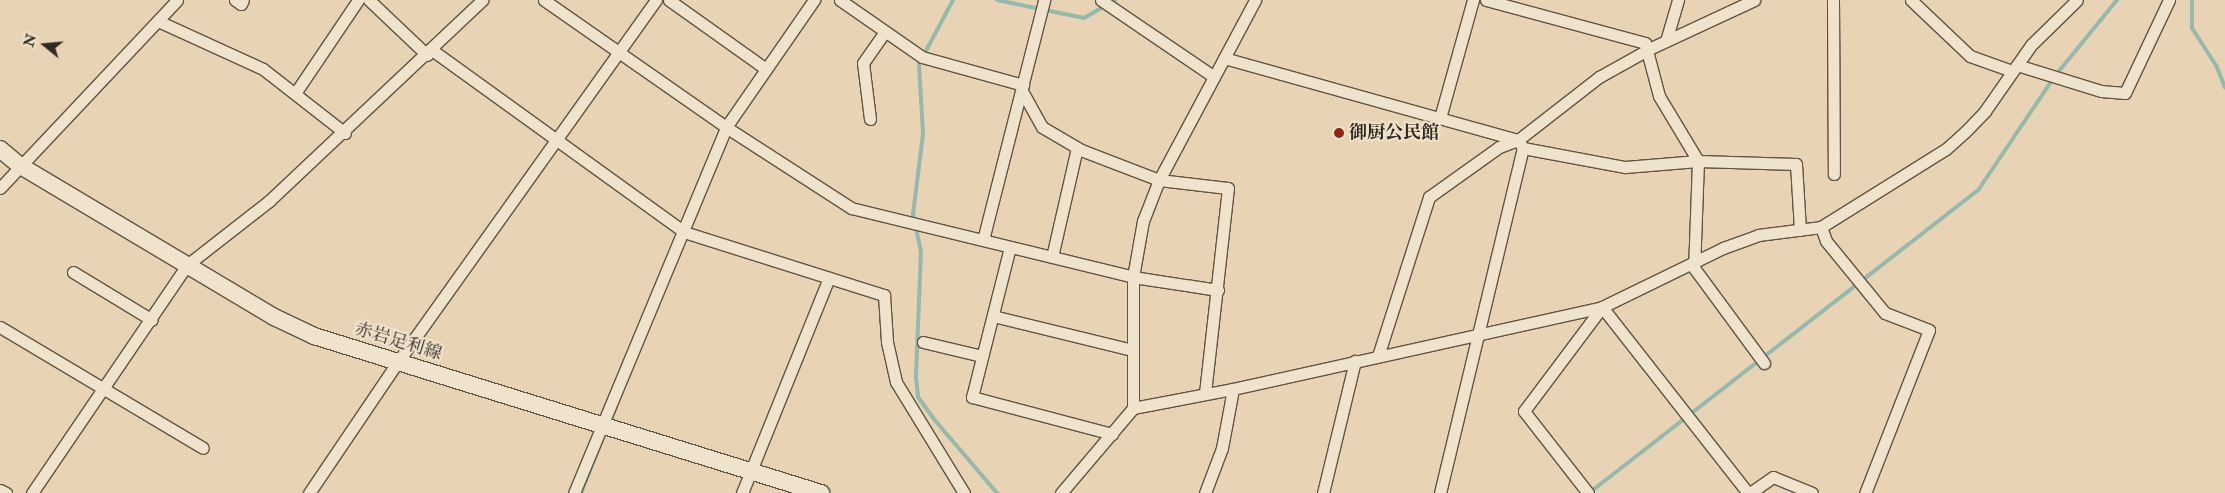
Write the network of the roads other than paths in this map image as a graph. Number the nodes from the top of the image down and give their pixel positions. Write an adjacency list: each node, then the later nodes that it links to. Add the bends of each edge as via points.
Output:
1 (235, 0): 2 (street, via 241,4)
2 (243, 0)
3 (358, 0): 34 (street)
4 (369, 0): 27 (street)
5 (482, 0): 27 (street)
6 (544, 0): 28 (street)
7 (656, 0): 28 (street)
8 (669, 0): 31 (street)
9 (814, 0): 31 (street)
10 (840, 0): 24 (street)
11 (1044, 0): 33 (street)
12 (1101, 0): 32 (street)
13 (1255, 0): 29 (street)
14 (1473, 0): 35 (street)
15 (1486, 0): 26 (street, via 1645,43)
16 (1678, 0): 25 (street)
17 (1754, 0): 25 (street)
18 (1833, 0): 45 (street)
19 (1911, 0): 30 (street, via 1970,56)
20 (2077, 0): 30 (street, via 2031,45)
21 (2169, 0): 30 (street, via 2125,93 2101,91)
22 (172, 2): 23 (street)
23 (158, 21): 34 (street, via 238,55); 44 (street)
24 (885, 32): 33 (street, via 922,57); 36 (street, via 863,63)
25 (1666, 41): 26 (street)
26 (1649, 48): 40 (street, via 1599,78); 43 (street, via 1659,96)
27 (430, 53): 38 (street); 39 (street)
28 (618, 54): 37 (street); 39 (street)
29 (1224, 58): 32 (street); 35 (street)
30 (2015, 68): 48 (street, via 1985,111 1946,149)
31 (766, 69): 37 (street)
32 (1213, 76): 46 (street)
33 (1022, 89): 41 (street, via 1042,127); 51 (street)
34 (296, 92): 38 (street)
35 (1440, 118): 40 (street)
36 (870, 119)
37 (726, 127): 50 (street); 51 (street, via 851,208)
38 (345, 133): 55 (street, via 269,201)
39 (557, 140): 50 (street); 71 (street)
40 (1521, 144): 43 (street, via 1625,167); 64 (street); 68 (street, via 1499,147 1429,197)
41 (1077, 148): 46 (street); 53 (street)
42 (0, 149): 44 (main road, 赤岩足利線)
43 (1698, 161): 49 (street, via 1796,164); 54 (street)
44 (19, 165): 47 (street); 55 (main road, 赤岩足利線)
45 (1834, 174)
46 (1160, 180): 57 (street, via 1144,221); 59 (street, via 1228,188)
47 (0, 188)
48 (1821, 228): 49 (street); 95 (street, via 1826,241 1885,313 1929,330)
49 (1800, 230): 54 (street, via 1758,236)
50 (684, 232): 58 (street); 76 (street)
51 (983, 240): 52 (street)
52 (1010, 247): 53 (street); 61 (street)
53 (1052, 257): 57 (street)
54 (1694, 263): 60 (street); 70 (street, via 1694,268)
55 (187, 265): 62 (street); 71 (main road, 赤岩足利線, via 274,317 314,336)
56 (74, 272): 62 (street)
57 (1134, 277): 59 (street); 66 (street)
58 (829, 278): 79 (street); 87 (street, via 884,295 887,342 896,382)
59 (1218, 290): 74 (street)
60 (1602, 308): 64 (street); 92 (street, via 1524,411); 93 (street)
61 (993, 316): 66 (street); 67 (street)
62 (152, 320): 73 (street)
63 (0, 327): 73 (street)
64 (1479, 334): 68 (street); 91 (street)
65 (923, 342): 67 (street)
66 (1133, 350): 75 (street)
67 (982, 356): 77 (street, via 972,398)
68 (1378, 356): 69 (street)
69 (1355, 361): 72 (street); 90 (street)
70 (1764, 362)
71 (397, 363): 76 (main road, 赤岩足利線); 83 (street)
72 (1233, 389): 74 (street); 89 (street, via 1222,448)
73 (105, 390): 78 (street); 82 (street)
74 (1205, 394): 75 (street)
75 (1134, 408): 77 (street)
76 (602, 426): 79 (main road, 赤岩足利線); 84 (street)
77 (1112, 434): 88 (street)
78 (203, 448)
79 (750, 471): 85 (street); 86 (main road, 赤岩足利線)
80 (0, 490): 81 (street)
81 (6, 493)
82 (32, 493)
83 (309, 493)
84 (574, 493)
85 (742, 493)
86 (821, 493)
87 (964, 493)
88 (1062, 493)
89 (1205, 493)
90 (1323, 493)
91 (1440, 493)
92 (1588, 493)
93 (1749, 493): 94 (street, via 1772,477)
94 (1812, 493)
95 (1865, 493)

